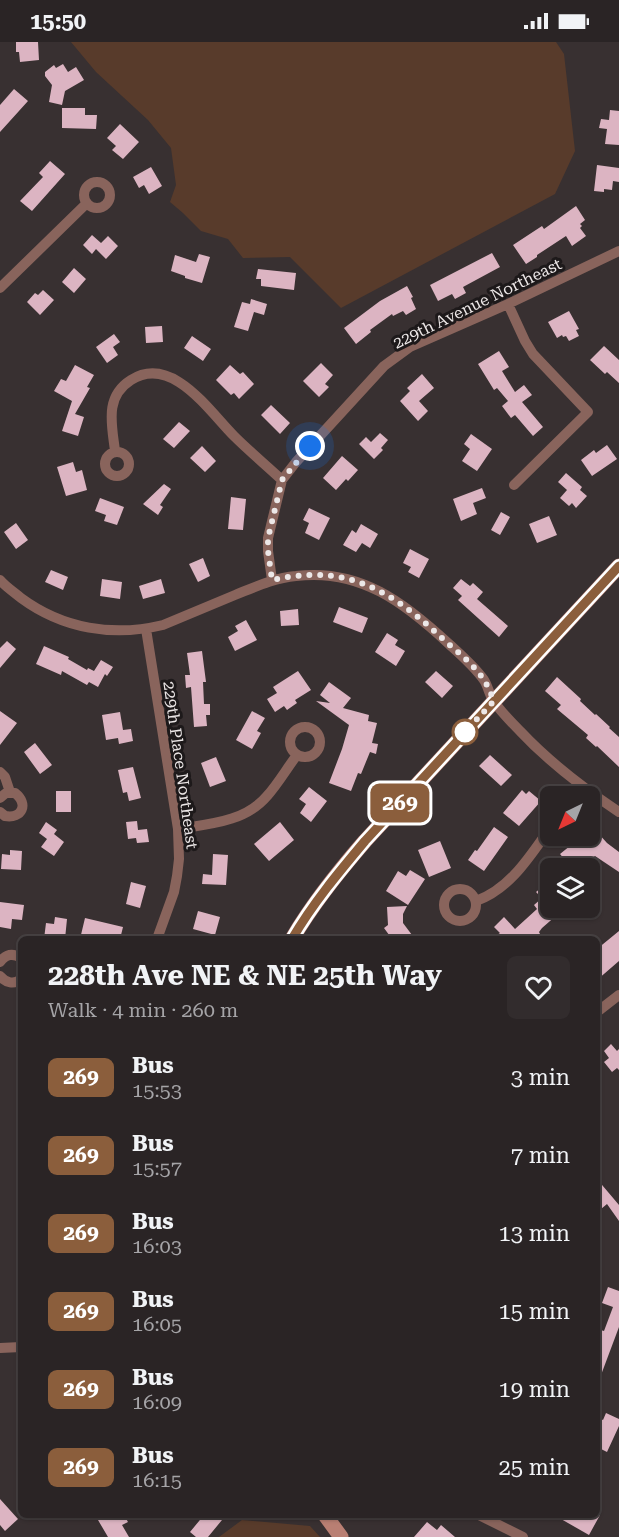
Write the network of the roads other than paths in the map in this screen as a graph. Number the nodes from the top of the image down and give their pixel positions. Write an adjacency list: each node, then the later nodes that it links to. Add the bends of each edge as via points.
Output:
1 (87, 203): 3 (street)
2 (619, 252): 4 (street, 229th Avenue Northeast)
3 (0, 288)
4 (508, 304): 6 (street, 229th Avenue Northeast, via 395,357); 7 (street, via 533,354 588,412)
5 (116, 451): 6 (street, via 111,418 118,393 138,376 150,372 163,374 193,392)
6 (282, 480): 9 (street, 229th Avenue Northeast, via 268,538)
7 (514, 485)
8 (619, 566): 12 (main road)
9 (272, 580): 11 (street); 12 (street, via 315,574 380,591 426,623 470,664 484,680)
10 (1, 585): 11 (street, via 72,625 119,631)
11 (146, 629): 21 (street, 229th Place Northeast)
12 (494, 701): 15 (street, via 521,732); 25 (main road, via 365,841 331,881)
13 (297, 754): 21 (street, via 256,807 220,823)
14 (0, 772): 16 (street)
15 (580, 786)
16 (10, 792): 17 (street); 19 (street, via 22,800 22,810 10,818)
17 (0, 798)
18 (600, 799): 20 (street)
19 (0, 812)
20 (619, 812)
21 (178, 829): 24 (street, 229th Place Northeast, via 177,876)
22 (540, 842): 23 (street, via 514,875)
23 (476, 901)
24 (158, 936)
25 (294, 936)
26 (18, 956): 27 (street, via 6,956)
27 (0, 962)
28 (0, 976): 29 (street, via 4,981)
29 (18, 981)
30 (619, 995): 31 (street)
31 (600, 1010)
32 (18, 1347): 33 (street)
33 (0, 1348)
34 (327, 1518): 36 (main road)
35 (485, 1518): 37 (street)
36 (341, 1537)
37 (523, 1537)

